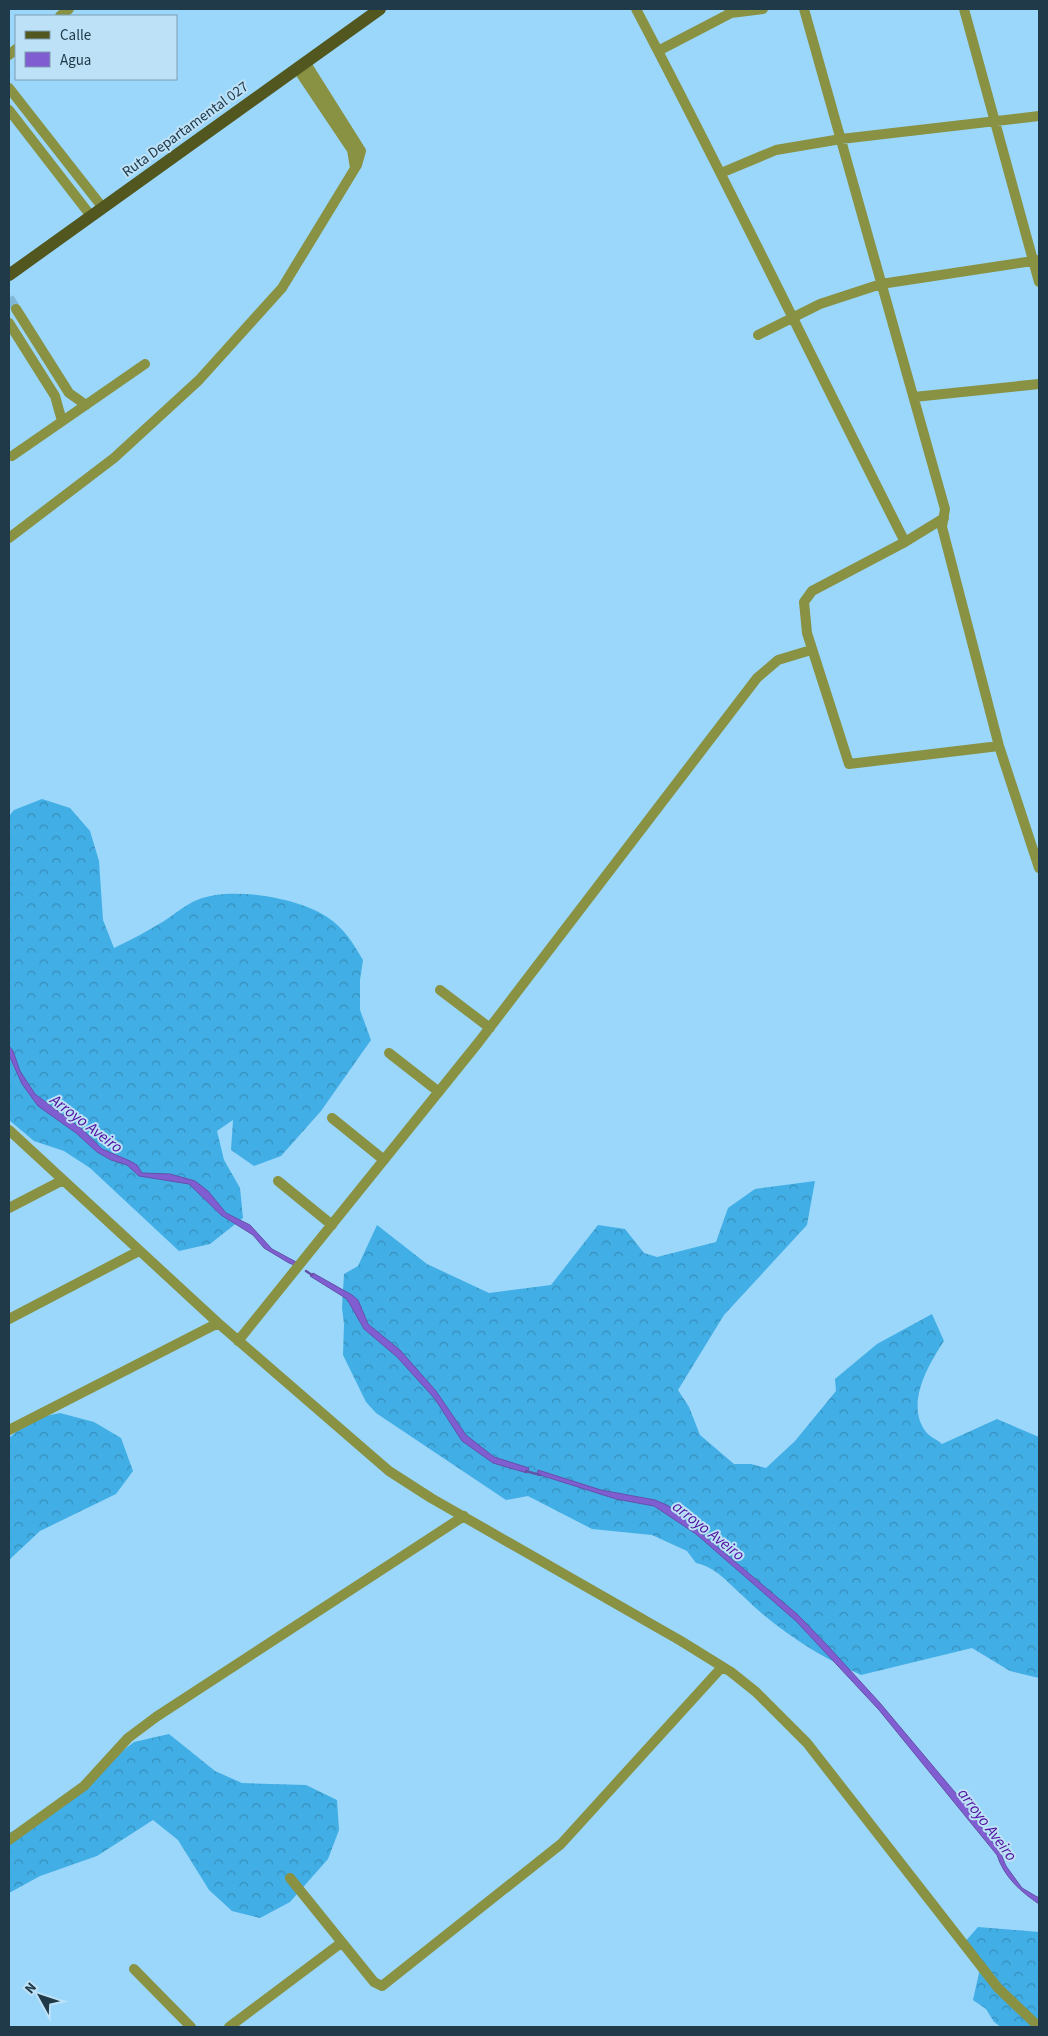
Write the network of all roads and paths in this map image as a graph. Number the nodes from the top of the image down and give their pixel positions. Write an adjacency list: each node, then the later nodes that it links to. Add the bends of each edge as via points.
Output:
1 (380, 9): 8 (main road, Ruta Departamental 027)
2 (636, 9): 7 (street)
3 (763, 9): 6 (street)
4 (804, 9): 13 (street)
5 (964, 9): 12 (street)
6 (730, 11): 7 (street)
7 (658, 51): 14 (street)
8 (301, 65): 15 (main road, Ruta Departamental 027); 32 (street, via 352,150 355,169 282,288 198,380 114,458)
9 (9, 88): 15 (street)
10 (9, 110): 16 (street)
11 (1039, 116): 12 (street)
12 (995, 121): 13 (street); 17 (street)
13 (840, 139): 14 (street, via 776,150); 20 (street)
14 (722, 174): 22 (street)
15 (102, 208): 16 (main road, Ruta Departamental 027)
16 (91, 216): 18 (main road, Ruta Departamental 027)
17 (1036, 261): 19 (street); 20 (street)
18 (9, 275)
19 (1039, 282)
20 (882, 284): 22 (street, via 820,304); 27 (street)
21 (16, 309): 28 (street, via 69,393)
22 (791, 318): 24 (street); 33 (street)
23 (9, 323): 29 (street, via 55,396)
24 (758, 335)
25 (145, 364): 28 (street)
26 (1039, 384): 27 (street)
27 (914, 397): 31 (street, via 945,509)
28 (86, 405): 29 (street)
29 (62, 421): 30 (street)
30 (12, 456)
31 (944, 518): 33 (street); 35 (street, via 942,527)
32 (9, 538)
33 (905, 542): 34 (street, via 812,591 804,602 804,619)
34 (812, 650): 35 (street, via 849,764); 38 (street, via 778,660 757,678)
35 (998, 746): 36 (street)
36 (1039, 868)
37 (440, 990): 38 (street)
38 (490, 1028): 40 (street)
39 (390, 1053): 40 (street)
40 (440, 1092): 43 (street)
41 (332, 1118): 43 (street)
42 (9, 1130): 44 (street)
43 (384, 1160): 47 (street)
44 (63, 1180): 46 (street); 48 (street)
45 (278, 1181): 47 (street)
46 (9, 1208)
47 (332, 1225): 51 (street)
48 (139, 1251): 49 (street); 50 (street)
49 (9, 1319)
50 (218, 1323): 51 (street); 52 (street)
51 (238, 1341): 53 (street, via 390,1471)
52 (9, 1430)
53 (464, 1516): 54 (street); 55 (street, via 156,1717 128,1738 84,1786)
54 (722, 1667): 57 (street, via 561,1844 390,1982 382,1986 374,1982); 61 (street, via 763,1699 807,1744 998,1988)
55 (9, 1840)
56 (290, 1878): 57 (street)
57 (341, 1943): 60 (street)
58 (134, 1968): 59 (street)
59 (192, 2027)
60 (229, 2027)
61 (1039, 2027)

